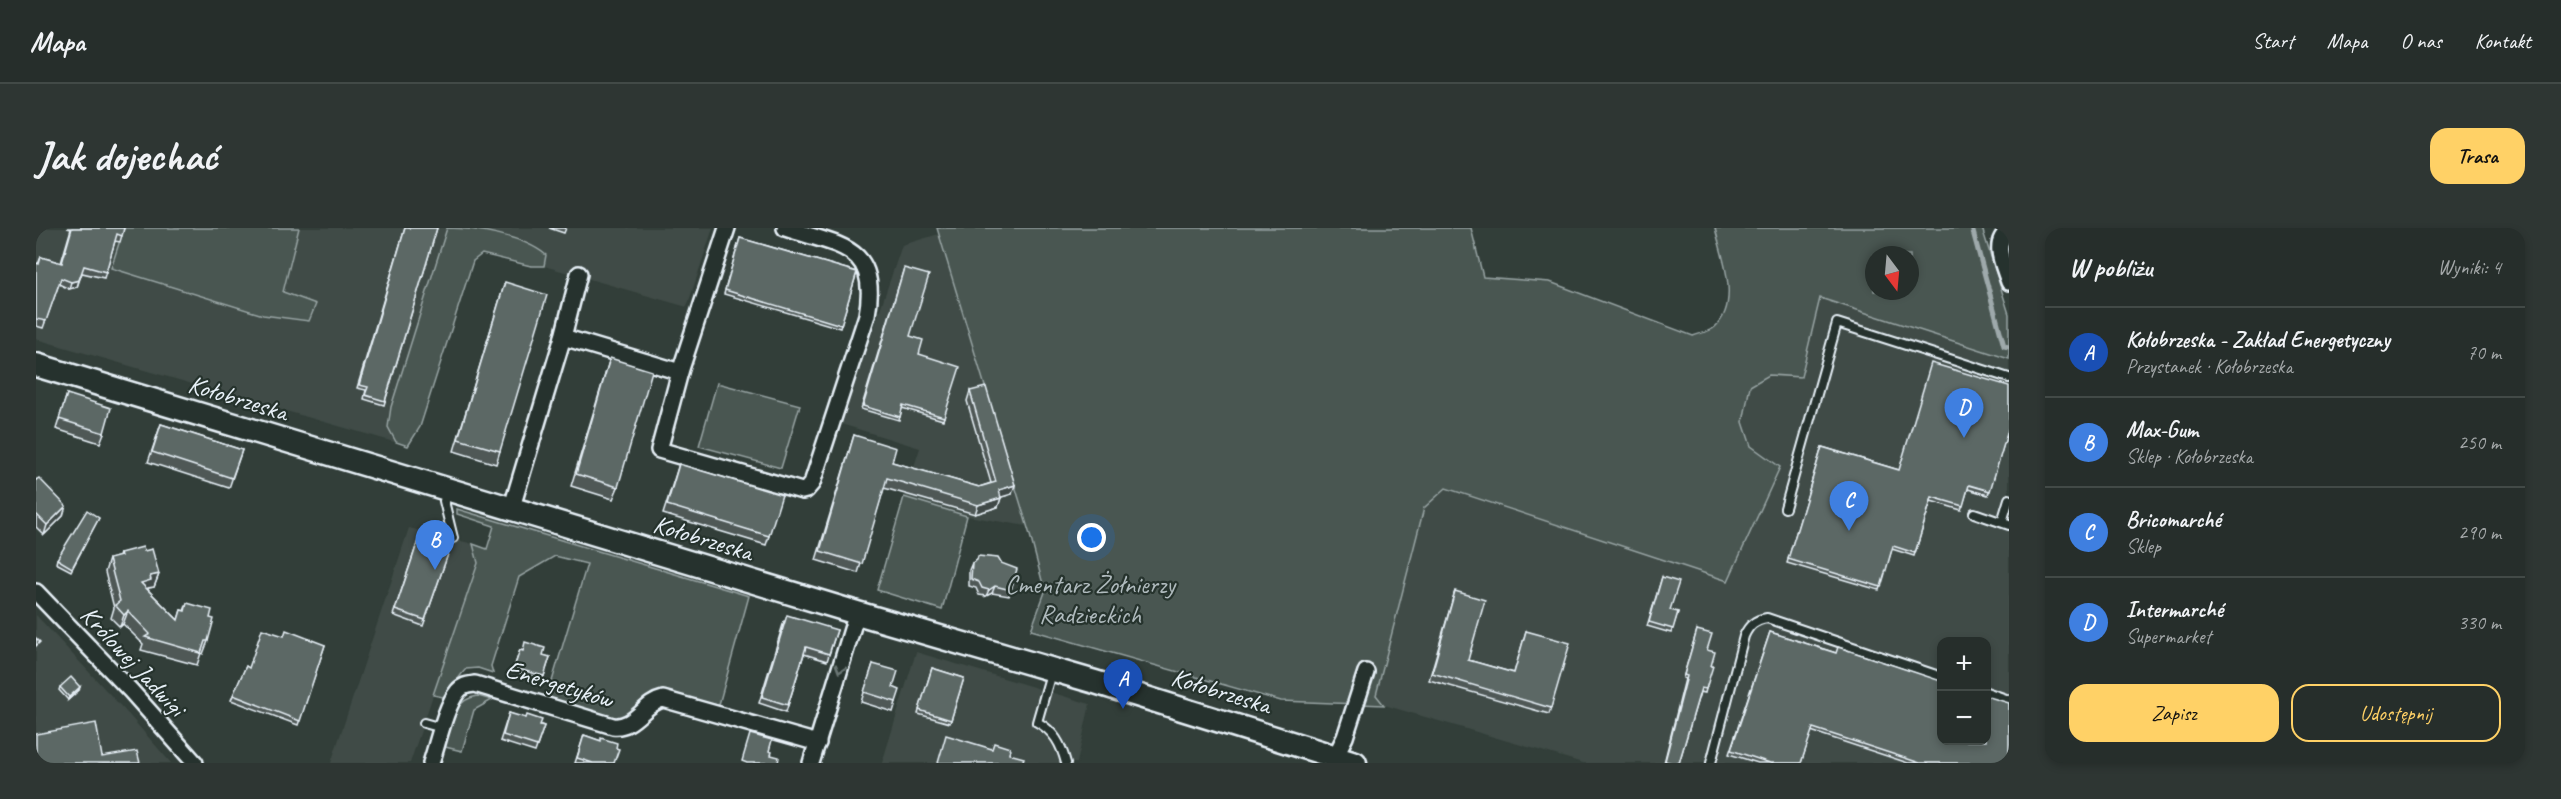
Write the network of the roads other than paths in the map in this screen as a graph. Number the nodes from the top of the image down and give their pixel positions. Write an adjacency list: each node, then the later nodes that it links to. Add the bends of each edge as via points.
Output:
1 (727, 228): 10 (street)
2 (785, 228): 10 (street, via 851,250 864,263 871,288 867,315 810,487 797,490 659,450)
3 (1993, 228): 5 (street)
4 (2009, 231): 5 (street)
5 (1998, 245): 7 (street)
6 (579, 274): 8 (street)
7 (2009, 282)
8 (563, 337): 10 (street); 15 (street)
9 (36, 365): 12 (main road, Kołobrzeska)
10 (680, 372)
11 (2009, 378): 14 (lane, via 1837,323)
12 (447, 489): 15 (main road, Kołobrzeska); 18 (lane, via 445,505)
13 (2009, 499): 17 (lane)
14 (1785, 508)
15 (511, 510): 20 (main road, Kołobrzeska)
16 (1974, 513): 17 (lane)
17 (2006, 523)
18 (453, 538)
19 (36, 591): 30 (street, Królowej Jadwigi)
20 (857, 613): 21 (main road, Kołobrzeska); 28 (street, one-way to 28)
21 (1053, 670): 29 (main road, Kołobrzeska); 33 (lane, via 1037,722 1056,737)
22 (1366, 672): 29 (street)
23 (1937, 676): 34 (lane, via 1767,618 1760,619 1749,626 1744,636)
24 (1991, 694): 25 (lane)
25 (2009, 700)
26 (424, 723): 27 (lane)
27 (443, 728): 28 (street, Energetyków, via 459,690 475,684 613,726 626,725 663,699); 31 (street, Energetyków)
28 (818, 743): 32 (street)
29 (1341, 761)
30 (195, 763)
31 (431, 763)
32 (811, 763)
33 (1066, 763)
34 (1711, 763)

